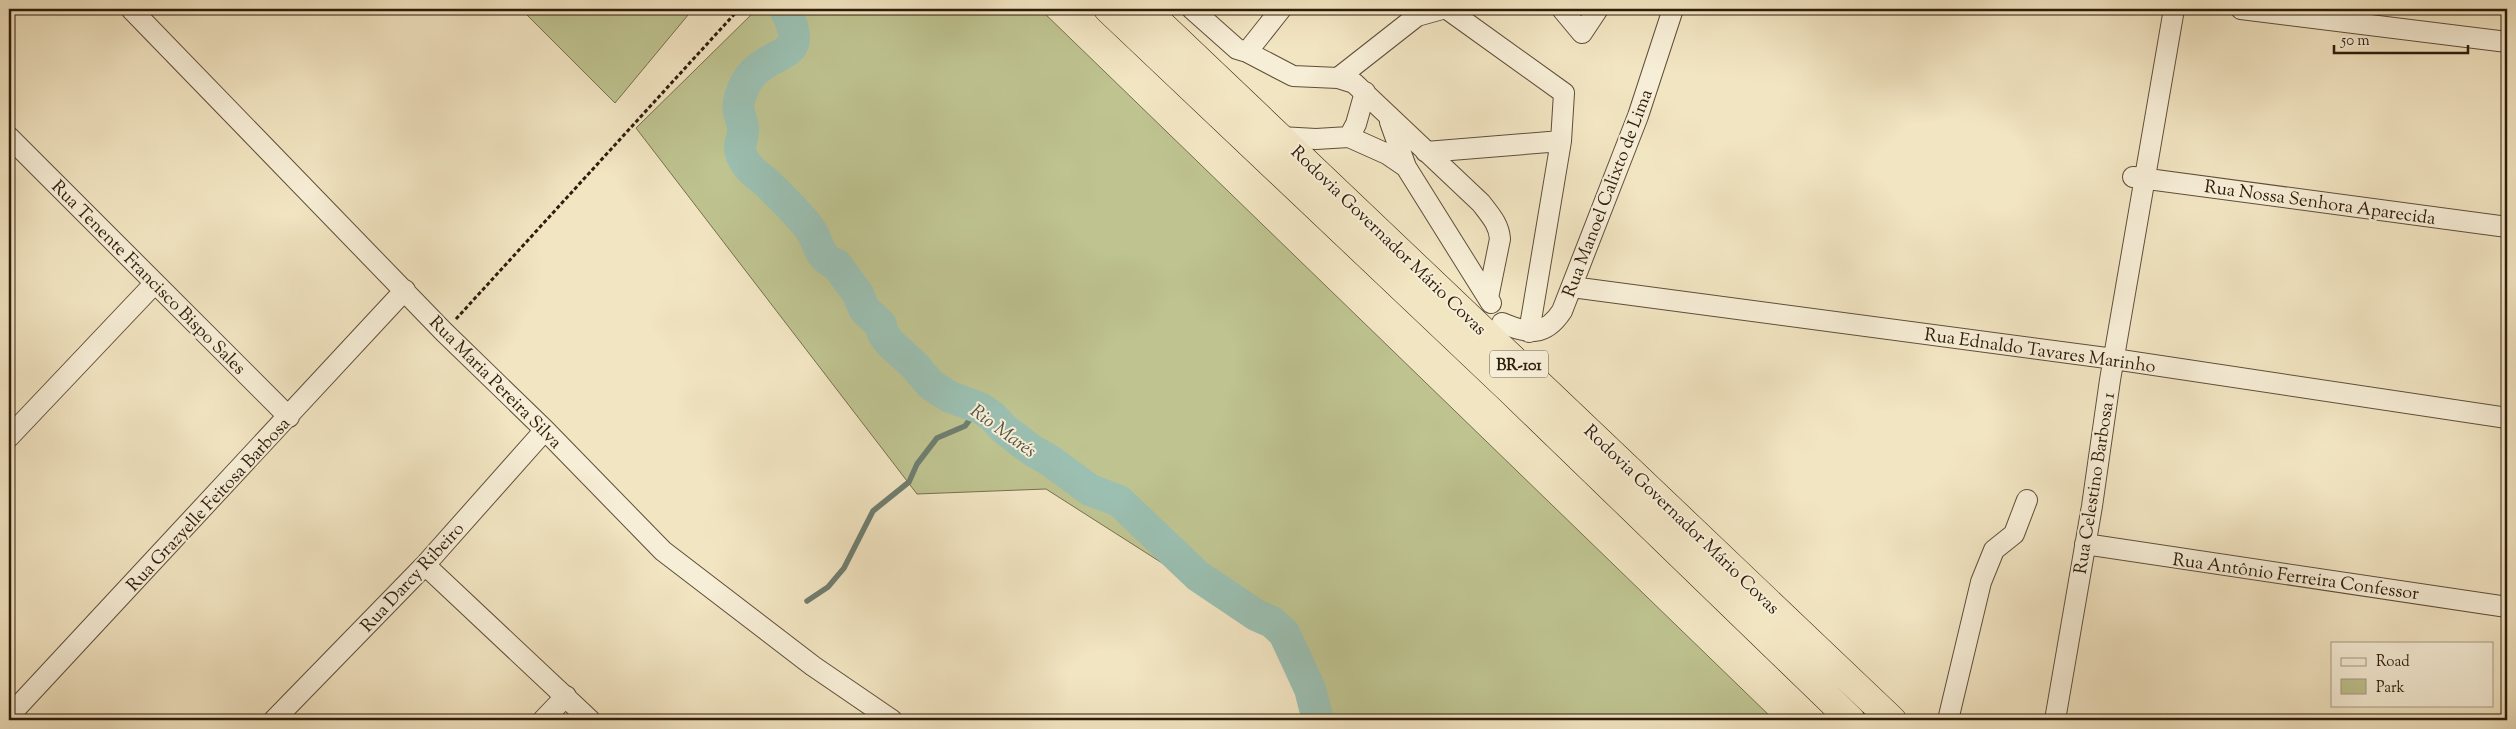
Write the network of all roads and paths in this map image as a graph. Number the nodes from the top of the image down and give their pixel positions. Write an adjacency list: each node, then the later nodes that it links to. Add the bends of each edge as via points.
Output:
1 (131, 9): 30 (street, Rua Maria Pereira Silva)
2 (739, 9): 33 (path)
3 (1108, 9): 47 (highway, Rodovia Governador Mário Covas / BR-101, via 1502,382)
4 (1145, 9): 20 (highway, Rodovia Governador Mário Covas / BR-101)
5 (1192, 9): 16 (street, via 1237,50)
6 (1205, 9): 16 (street, via 1242,42)
7 (1281, 9): 16 (street)
8 (1442, 9): 17 (street, via 1416,16)
9 (1447, 9): 22 (street, via 1564,93)
10 (1562, 9): 11 (street, via 1582,33)
11 (1598, 9)
12 (1673, 9): 29 (street, Rua Manoel Calixto de Lima, via 1638,116)
13 (2174, 9): 26 (street, Rua Celestino Barbosa 1)
14 (2241, 9): 15 (street)
15 (2507, 42)
16 (1247, 52): 17 (street, via 1293,76)
17 (1338, 78): 18 (street, via 1354,83)
18 (1365, 92): 19 (street); 21 (street)
19 (1388, 118): 24 (street); 25 (street)
20 (1280, 137): 21 (street, via 1316,140); 36 (highway, Rodovia Governador Mário Covas / BR-101)
21 (1349, 137): 25 (street, via 1386,154)
22 (1561, 141): 24 (street); 34 (street)
23 (11, 145): 28 (street, Rua Tenente Francisco Bispo Sales)
24 (1426, 152): 31 (street, via 1496,222 1500,239)
25 (1406, 168): 31 (street)
26 (2139, 177): 27 (street, Rua Nossa Senhora Aparecida); 35 (street, Rua Celestino Barbosa 1)
27 (2507, 227)
28 (155, 283): 37 (street, Rua Tenente Francisco Bispo Sales); 40 (street)
29 (1572, 287): 34 (street, Rua Manoel Calixto de Lima, via 1556,321 1540,331); 35 (street, Rua Ednaldo Tavares Marinho)
30 (404, 290): 33 (street, Rua Maria Pereira Silva); 37 (street, Rua Grazyelle Feitosa Barbosa)
31 (1488, 298): 32 (street)
32 (1502, 323): 34 (street); 36 (street)
33 (444, 332): 39 (street, Rua Maria Pereira Silva)
34 (1529, 332)
35 (2114, 359): 38 (street, Rua Ednaldo Tavares Marinho); 42 (street, Rua Celestino Barbosa 1)
36 (1531, 375): 52 (highway, Rodovia Governador Mário Covas / BR-101)
37 (289, 417): 46 (street, Rua Grazyelle Feitosa Barbosa)
38 (2507, 418)
39 (545, 430): 43 (street, Rua Darcy Ribeiro); 51 (street, Rua Maria Pereira Silva, via 663,551 813,666)
40 (9, 437)
41 (2027, 500): 53 (street, via 2014,534 1994,550 1981,582)
42 (2085, 544): 44 (street, Rua Antônio Ferreira Confessor); 54 (street, Rua Celestino Barbosa 1)
43 (425, 565): 45 (street); 48 (street, Rua Darcy Ribeiro)
44 (2507, 607)
45 (566, 696): 49 (street); 50 (street)
46 (9, 716)
47 (1845, 716)
48 (274, 720)
49 (543, 720)
50 (590, 720)
51 (892, 720)
52 (1892, 720)
53 (1948, 720)
54 (2055, 720)

